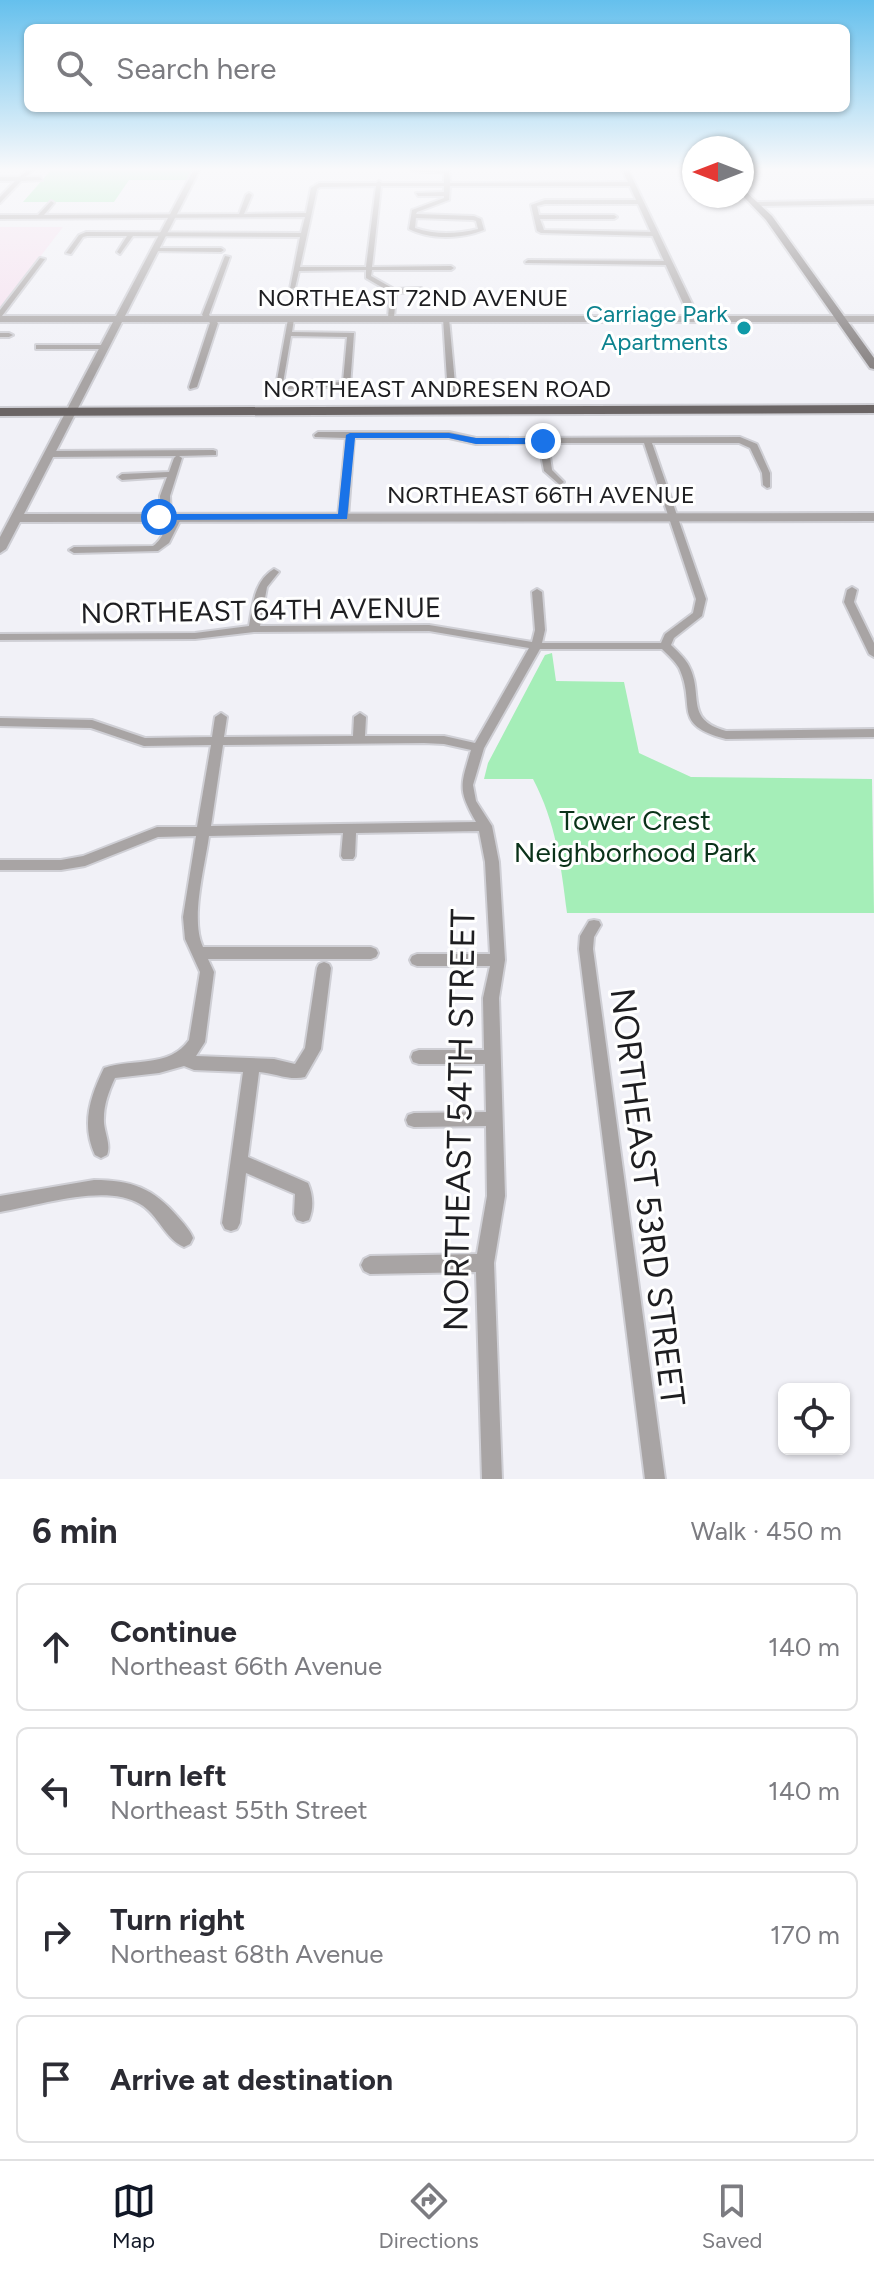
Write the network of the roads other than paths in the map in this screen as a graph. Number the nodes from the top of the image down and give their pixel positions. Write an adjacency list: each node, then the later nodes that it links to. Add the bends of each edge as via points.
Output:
1 (81, 238): 11 (street)
2 (129, 238): 10 (street)
3 (160, 238): 8 (street)
4 (302, 238): 19 (street)
5 (372, 238): 20 (street)
6 (657, 238): 16 (street)
7 (783, 238): 31 (main road)
8 (153, 250): 9 (street); 28 (street)
9 (221, 250)
10 (120, 252)
11 (69, 253)
12 (422, 254): 17 (street)
13 (227, 257): 29 (street, via 205,315)
14 (42, 259): 24 (street)
15 (528, 263): 16 (street)
16 (669, 263): 27 (street)
17 (422, 268): 18 (street); 20 (street)
18 (451, 268)
19 (297, 269): 20 (street); 21 (street)
20 (368, 269): 23 (street, via 370,281)
21 (292, 288)
22 (421, 290): 23 (street)
23 (393, 291): 25 (street)
24 (0, 317): 28 (street, NORTHEAST 72ND AVENUE)
25 (391, 318): 26 (street, NORTHEAST 72ND AVENUE); 30 (street, NORTHEAST 72ND AVENUE)
26 (446, 318): 27 (street, NORTHEAST 72ND AVENUE); 38 (street)
27 (694, 318): 31 (street, NORTHEAST 72ND AVENUE)
28 (117, 319): 29 (street, NORTHEAST 72ND AVENUE); 35 (street)
29 (210, 319): 30 (street, NORTHEAST 72ND AVENUE); 37 (street, via 214,323)
30 (291, 319): 33 (street)
31 (841, 319): 32 (street, NORTHEAST 72ND AVENUE); 36 (main road)
32 (874, 319)
33 (288, 334): 33 (street, via 350,334 345,386 281,386)
34 (39, 347): 35 (street)
35 (103, 347): 41 (street)
36 (874, 366)
37 (193, 387)
38 (452, 395)
39 (874, 409): 41 (main road, NORTHEAST ANDRESEN ROAD)
40 (0, 412): 41 (main road, NORTHEAST ANDRESEN ROAD)
41 (70, 413): 47 (street)
42 (318, 435): 43 (street)
43 (350, 435): 45 (street); 54 (street)
44 (647, 440): 45 (street); 52 (street, via 750,442); 55 (street)
45 (543, 441): 51 (street, via 548,471)
46 (213, 453): 47 (street)
47 (49, 454): 57 (street)
48 (178, 458): 49 (street)
49 (173, 474): 50 (street); 53 (street, via 165,496)
50 (122, 477)
51 (560, 482)
52 (767, 485)
53 (171, 517): 54 (street, NORTHEAST 66TH AVENUE); 57 (street, NORTHEAST 66TH AVENUE); 59 (street, via 163,544 155,549)
54 (343, 517): 55 (street, NORTHEAST 66TH AVENUE)
55 (676, 517): 56 (street, NORTHEAST 66TH AVENUE); 68 (street, via 701,599 698,614 669,636)
56 (874, 517)
57 (16, 518): 58 (street)
58 (0, 549)
59 (74, 550)
60 (274, 572): 65 (street, via 262,586)
61 (852, 590): 63 (street, via 848,598)
62 (537, 592): 67 (street, NORTHEAST 54TH STREET)
63 (861, 626): 64 (street); 69 (street)
64 (874, 626)
65 (254, 629): 66 (street, NORTHEAST 64TH AVENUE, via 195,636); 67 (street, NORTHEAST 64TH AVENUE, via 429,628)
66 (0, 637)
67 (536, 646): 68 (street, NORTHEAST 64TH AVENUE); 76 (street, NORTHEAST 54TH STREET)
68 (665, 646): 73 (street, via 683,666 696,721 706,731)
69 (874, 654)
70 (221, 717): 75 (street)
71 (360, 717): 74 (street)
72 (0, 722): 75 (street, via 92,724 144,742)
73 (874, 733)
74 (359, 740): 75 (street); 76 (street, via 444,740)
75 (218, 741): 79 (street)
76 (478, 748): 77 (street, NORTHEAST 54TH STREET, via 467,785)
77 (485, 826): 78 (street); 86 (street, NORTHEAST 54TH STREET)
78 (350, 828): 79 (street); 80 (street)
79 (203, 829): 81 (street, via 157,832 73,863); 83 (street, via 190,917)
80 (348, 856)
81 (0, 865)
82 (594, 925): 103 (street, NORTHEAST 53RD STREET, via 586,949)
83 (200, 953): 84 (street); 90 (street, via 207,986 197,1042)
84 (371, 953)
85 (417, 960): 86 (street)
86 (498, 960): 89 (street, NORTHEAST 54TH STREET, via 491,998)
87 (324, 968): 91 (street, via 313,1049 299,1072)
88 (419, 1057): 89 (street)
89 (493, 1057): 92 (street, NORTHEAST 54TH STREET)
90 (184, 1059): 91 (street); 94 (street, via 174,1066 126,1067 110,1073 93,1123)
91 (252, 1066): 95 (street)
92 (494, 1119): 93 (street); 100 (street, NORTHEAST 54TH STREET, via 496,1196)
93 (414, 1120)
94 (101, 1150)
95 (239, 1161): 97 (street, via 303,1190); 98 (street)
96 (0, 1204): 99 (street, via 89,1190 129,1190 148,1199)
97 (303, 1214)
98 (231, 1223)
99 (184, 1238)
100 (485, 1263): 101 (street); 102 (street, NORTHEAST 54TH STREET)
101 (370, 1265)
102 (492, 1479)
103 (655, 1479)

